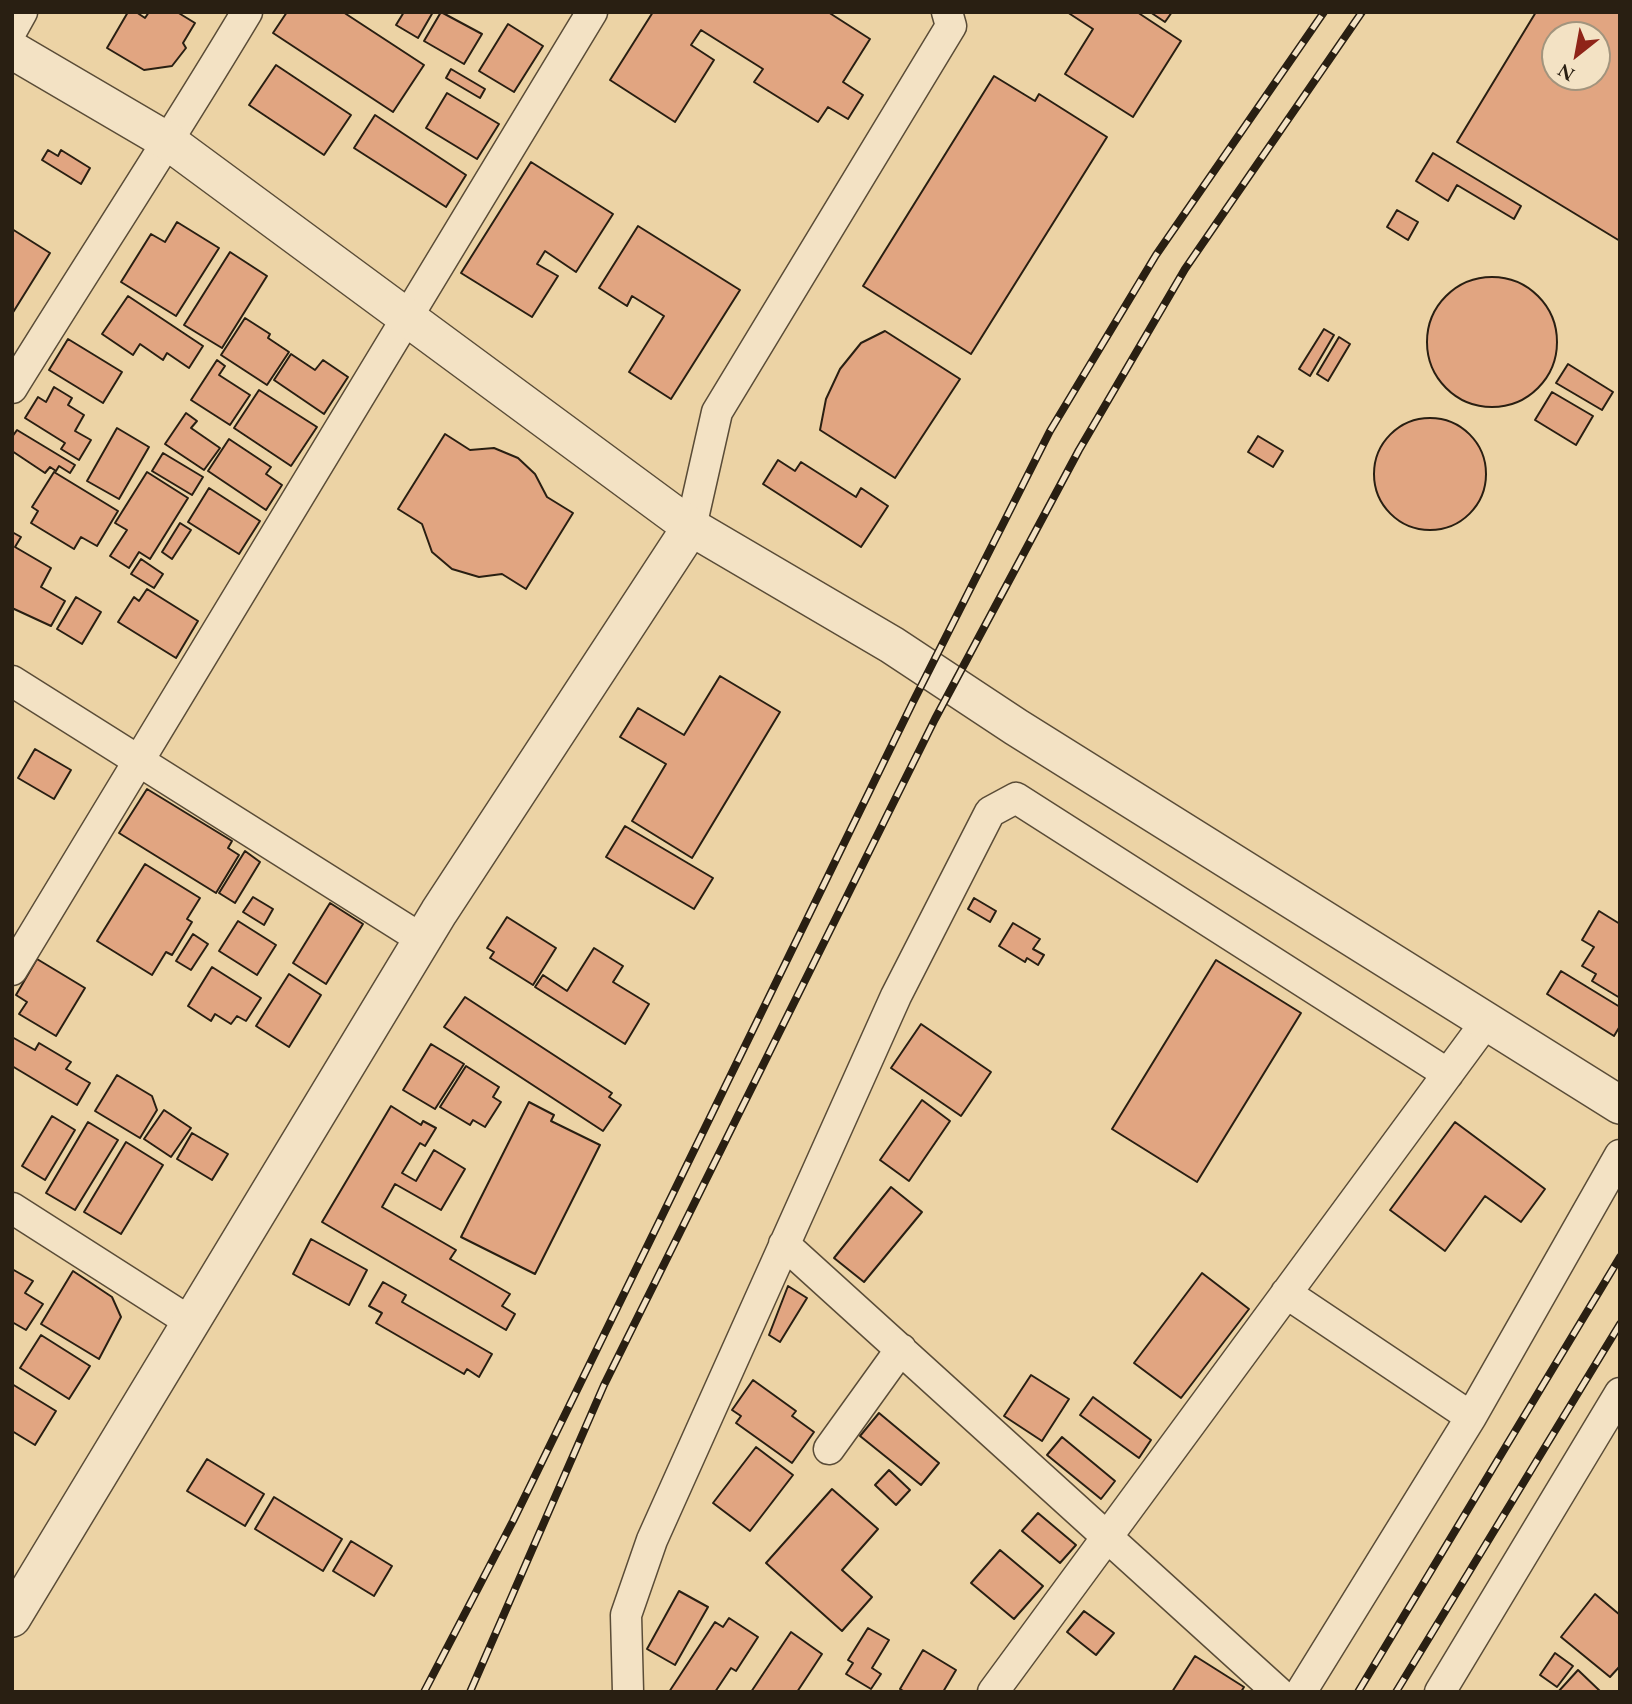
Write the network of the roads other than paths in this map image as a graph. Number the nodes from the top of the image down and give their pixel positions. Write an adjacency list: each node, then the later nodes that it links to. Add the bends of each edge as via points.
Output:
1 (22, 12): 5 (street)
2 (247, 12): 7 (street)
3 (592, 12): 8 (street)
4 (943, 17): 10 (street, via 718,412)
5 (12, 30)
6 (12, 50): 7 (street)
7 (169, 142): 8 (street); 9 (street)
8 (408, 317): 10 (street); 12 (street)
9 (12, 388)
10 (691, 527): 13 (street); 15 (street, via 892,645)
11 (12, 681): 12 (street)
12 (138, 761): 13 (street); 14 (street)
13 (423, 940): 22 (street)
14 (12, 970)
15 (1486, 1022): 16 (street); 17 (street)
16 (1448, 1074): 20 (street, via 1016,798 990,812 896,996); 21 (street)
17 (1620, 1105)
18 (1620, 1155): 25 (street)
19 (12, 1208): 22 (street)
20 (784, 1244): 23 (street); 29 (street, via 652,1540 630,1602 626,1615)
21 (1286, 1293): 25 (street); 27 (street)
22 (191, 1323): 28 (street)
23 (901, 1349): 26 (street); 27 (street)
24 (1620, 1393): 33 (street)
25 (1471, 1418): 32 (street)
26 (829, 1449)
27 (1107, 1536): 30 (street); 31 (street)
28 (12, 1618)
29 (628, 1692)
30 (993, 1692)
31 (1278, 1692)
32 (1301, 1692)
33 (1440, 1692)

